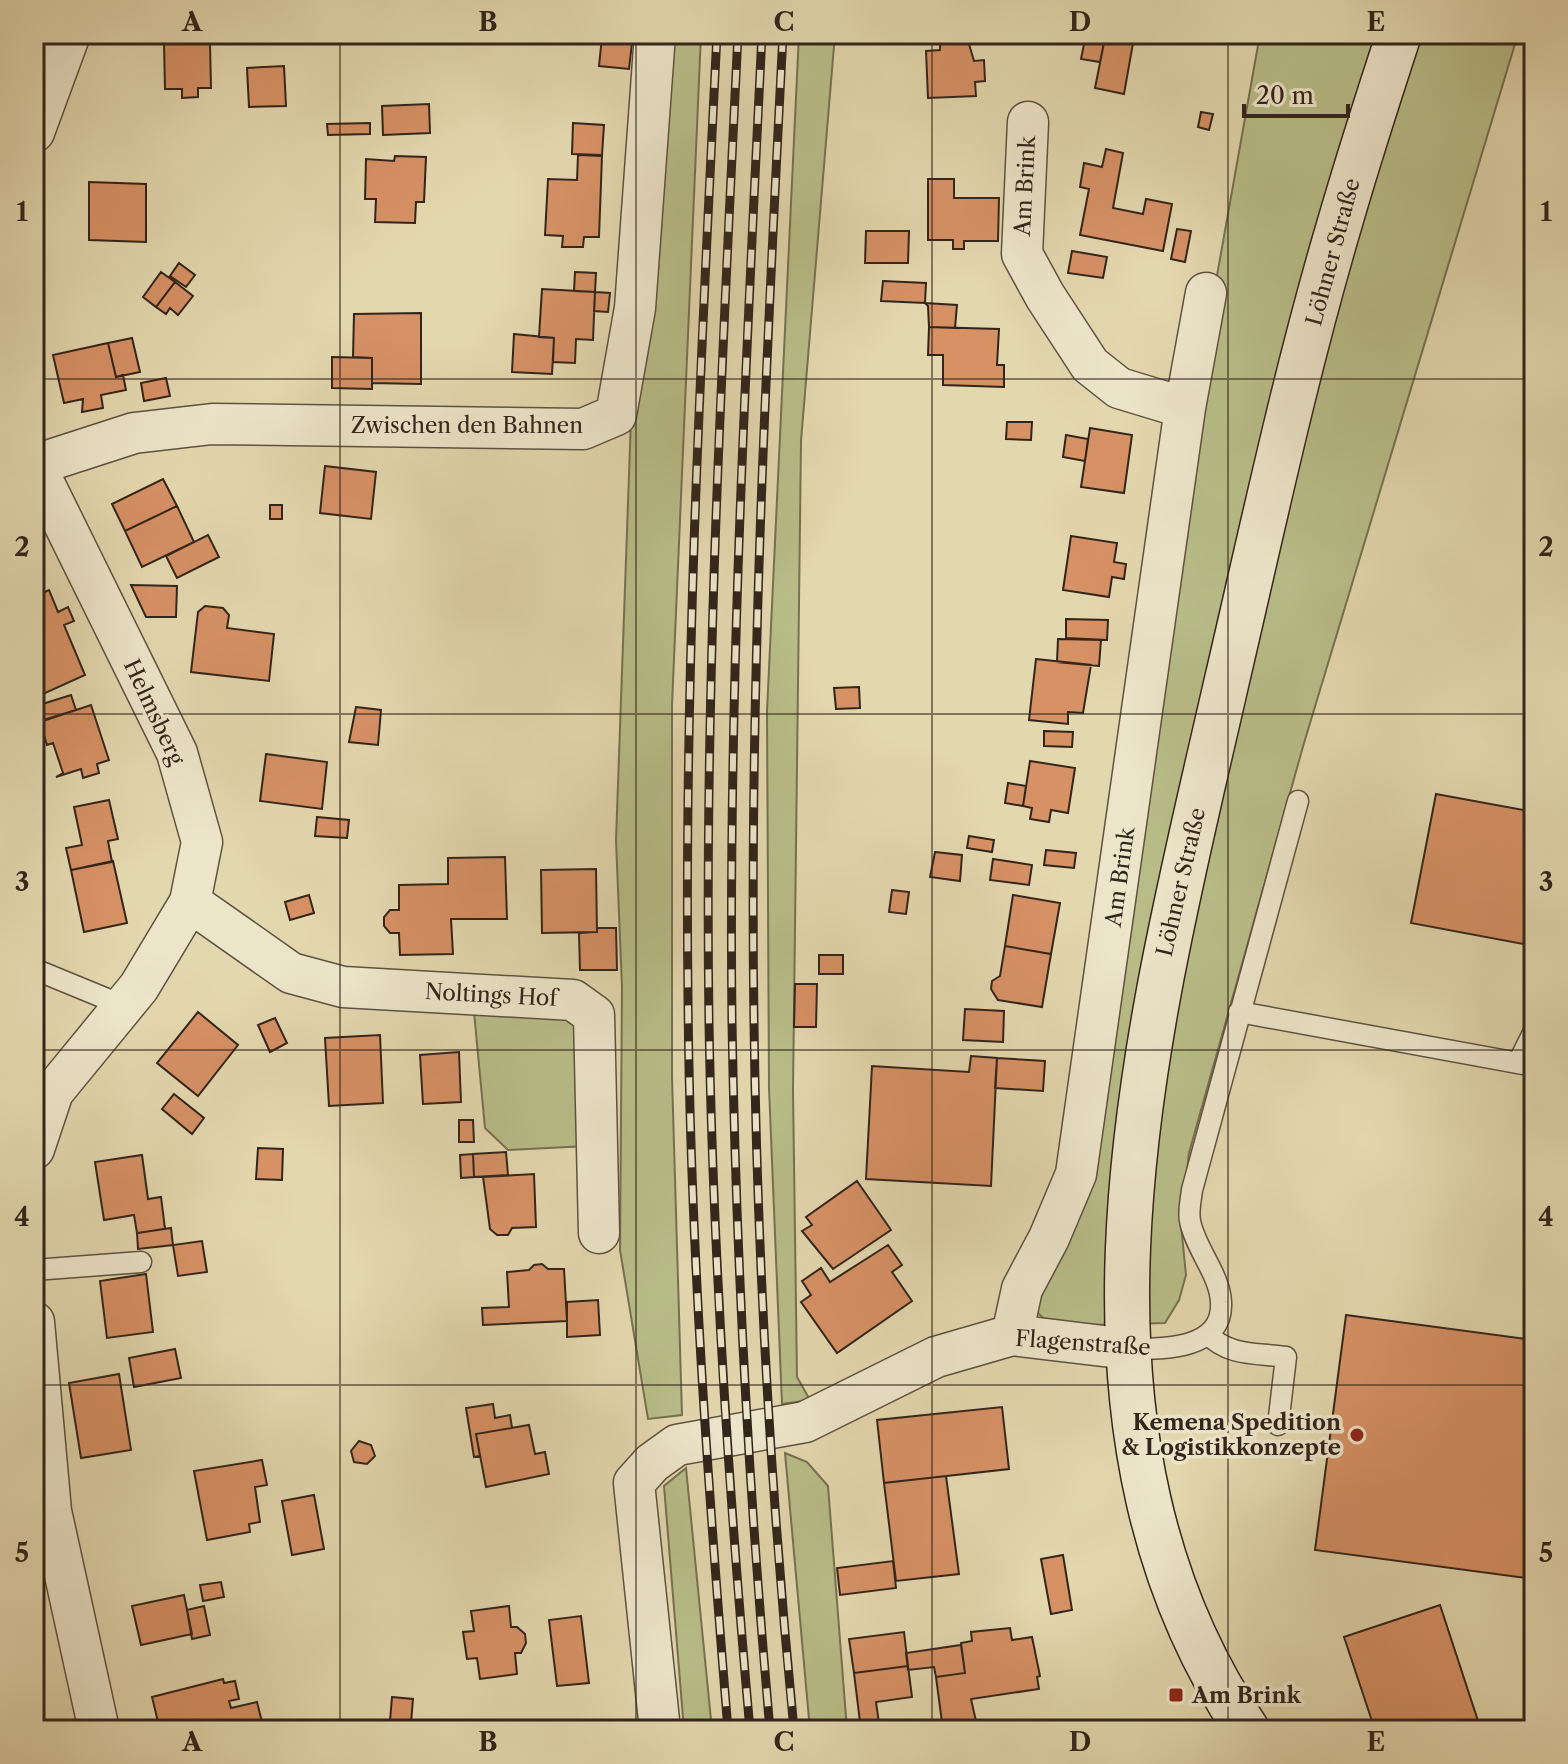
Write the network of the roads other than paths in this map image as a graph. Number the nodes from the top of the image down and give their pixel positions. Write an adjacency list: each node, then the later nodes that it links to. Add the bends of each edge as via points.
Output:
1 (70, 34): 5 (street)
2 (655, 34): 8 (street, Zwischen den Bahnen, via 635,308 616,415 583,429 212,424 134,433)
3 (1399, 34): 23 (main road, Löhner Straße, via 1339,222 1278,461 1159,978 1132,1161)
4 (1028, 122): 7 (street, Am Brink, via 1022,254 1039,286 1090,365 1119,388)
5 (34, 132)
6 (1206, 293): 7 (street, Am Brink)
7 (1185, 408): 22 (street, Am Brink, via 1076,1174 1022,1289)
8 (34, 464): 10 (street, Helmsberg, via 177,753 202,842)
9 (1298, 801): 13 (lane)
10 (190, 902): 12 (street, Helmsberg); 17 (street, Noltings Hof, via 291,973 343,987 573,1000 594,1015)
11 (34, 969): 12 (lane)
12 (124, 1006): 16 (street, Helmsberg, via 53,1092)
13 (1239, 1012): 15 (lane); 21 (lane, via 1192,1190 1190,1220 1222,1302)
14 (1534, 1031): 15 (lane)
15 (1526, 1065)
16 (34, 1149)
17 (599, 1233)
18 (141, 1262): 19 (lane)
19 (34, 1270)
20 (34, 1322): 25 (street, via 51,1511)
21 (1208, 1334): 23 (lane, Flagenstraße, via 1192,1344); 24 (lane, via 1220,1347 1286,1357)
22 (1012, 1335): 23 (street, Flagenstraße); 26 (street, Flagenstraße, via 936,1357 805,1422 677,1445 634,1483)
23 (1128, 1349): 27 (main road, Löhner Straße, via 1134,1418 1156,1528 1187,1617)
24 (1278, 1425)
25 (99, 1730)
26 (660, 1730)
27 (1247, 1730)

